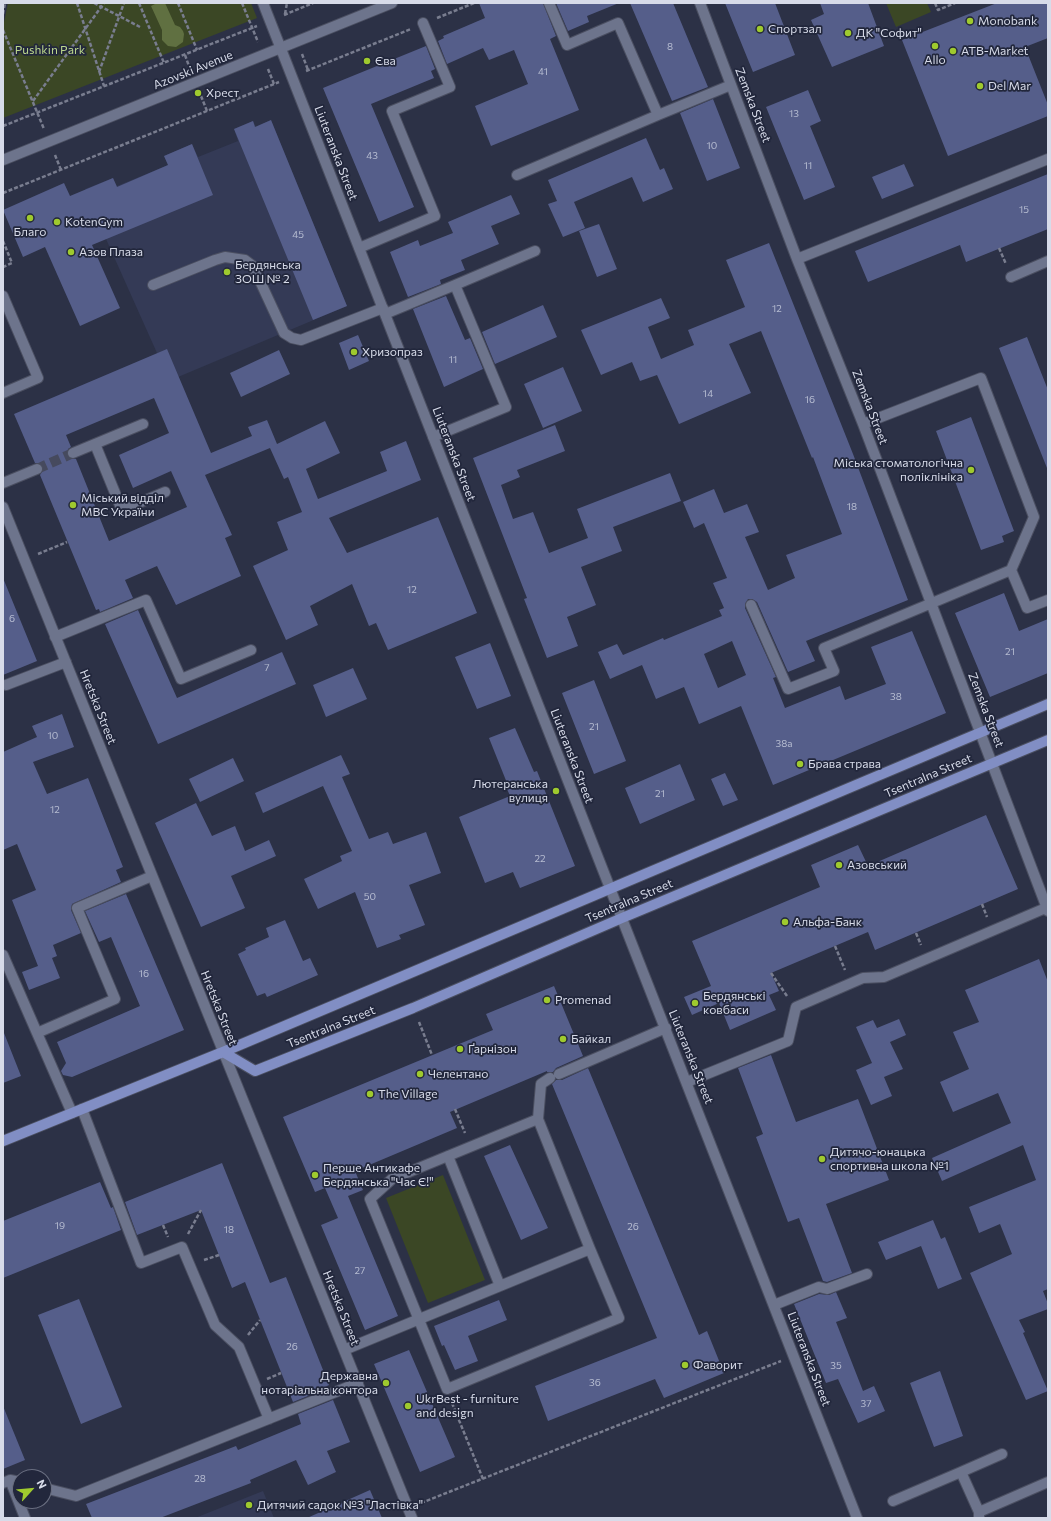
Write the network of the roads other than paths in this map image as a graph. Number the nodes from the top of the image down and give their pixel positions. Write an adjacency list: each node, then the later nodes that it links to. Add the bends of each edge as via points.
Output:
1 (263, 3): 6 (street, Liuteranska Street)
2 (392, 3): 6 (street, Azovski Avenue)
3 (549, 3): 8 (street, via 567,45 618,24)
4 (700, 3): 7 (street, Zemska Street)
5 (423, 24): 12 (street, via 450,87 392,111 435,216)
6 (281, 49): 10 (street, Azovski Avenue); 12 (street, Liuteranska Street)
7 (731, 85): 8 (street); 14 (street, Zemska Street)
8 (658, 115): 11 (street)
9 (1048, 159): 14 (street)
10 (3, 160)
11 (517, 175)
12 (359, 248): 20 (street, Liuteranska Street)
13 (535, 251): 18 (street)
14 (797, 259): 23 (street, Zemska Street)
15 (1048, 261): 16 (street)
16 (1011, 277)
17 (153, 285): 20 (street, via 225,257 245,260 252,266 284,332 292,338 302,340)
18 (455, 285): 20 (street); 24 (street, via 506,407)
19 (3, 296): 21 (street, via 38,378)
20 (384, 311): 24 (street, Liuteranska Street)
21 (3, 393)
22 (143, 424): 25 (street)
23 (863, 424): 31 (street, via 981,378 1034,517); 33 (street, Zemska Street)
24 (433, 437): 44 (street, Liuteranska Street)
25 (95, 444): 26 (street); 29 (street, via 122,510)
26 (73, 453)
27 (37, 469): 28 (street)
28 (3, 483)
29 (165, 492)
30 (3, 507): 35 (street, Hretska Street)
31 (1012, 570): 32 (street, via 1027,608); 33 (street)
32 (1048, 600)
33 (930, 604): 34 (street, via 824,648 834,671 788,689); 40 (street, Zemska Street)
34 (751, 605)
35 (55, 637): 36 (street, via 146,600 181,679); 37 (street, Hretska Street)
36 (250, 650)
37 (66, 662): 38 (street); 43 (street, Hretska Street)
38 (6, 685)
39 (1048, 704): 40 (main road, Tsentralna Street)
40 (980, 732): 42 (street, Zemska Street); 44 (main road, Tsentralna Street)
41 (1048, 740): 42 (main road, Tsentralna Street)
42 (992, 763): 45 (street, Zemska Street); 46 (main road, Tsentralna Street)
43 (152, 876): 49 (street, via 77,908 115,999); 50 (street, Hretska Street)
44 (610, 889): 46 (street, Liuteranska Street); 50 (main road, Tsentralna Street)
45 (1048, 909): 51 (street, via 884,977 862,978 796,1007 788,1041)
46 (622, 918): 48 (street, Liuteranska Street); 50 (main road, Tsentralna Street, via 413,1008 255,1071)
47 (3, 955): 49 (street)
48 (666, 1028): 51 (street, Liuteranska Street); 54 (street, via 541,1084)
49 (37, 1033): 53 (street)
50 (223, 1052): 52 (main road, Tsentralna Street); 62 (street, Hretska Street)
51 (687, 1082): 60 (street, Liuteranska Street)
52 (82, 1109): 53 (main road, Tsentralna Street); 64 (street, via 141,1263 182,1247 215,1325 239,1347)
53 (72, 1113): 55 (main road, Tsentralna Street)
54 (538, 1119): 56 (street); 57 (street)
55 (3, 1141)
56 (448, 1156): 59 (street); 61 (street, via 392,1179 370,1199)
57 (590, 1249): 59 (street); 61 (street, via 619,1318 447,1389)
58 (867, 1274): 60 (street, via 827,1289 819,1287)
59 (500, 1286): 61 (street)
60 (774, 1305): 74 (street, Liuteranska Street)
61 (418, 1319): 62 (street)
62 (344, 1350): 63 (street, Hretska Street)
63 (358, 1383): 64 (street); 73 (street, Hretska Street)
64 (269, 1419): 69 (street, via 76,1496)
65 (1002, 1454): 66 (street)
66 (961, 1472): 70 (street); 71 (street)
67 (6, 1481): 72 (street)
68 (1048, 1482): 71 (street)
69 (52, 1490)
70 (893, 1501)
71 (979, 1515)
72 (25, 1518)
73 (412, 1518)
74 (857, 1518)

